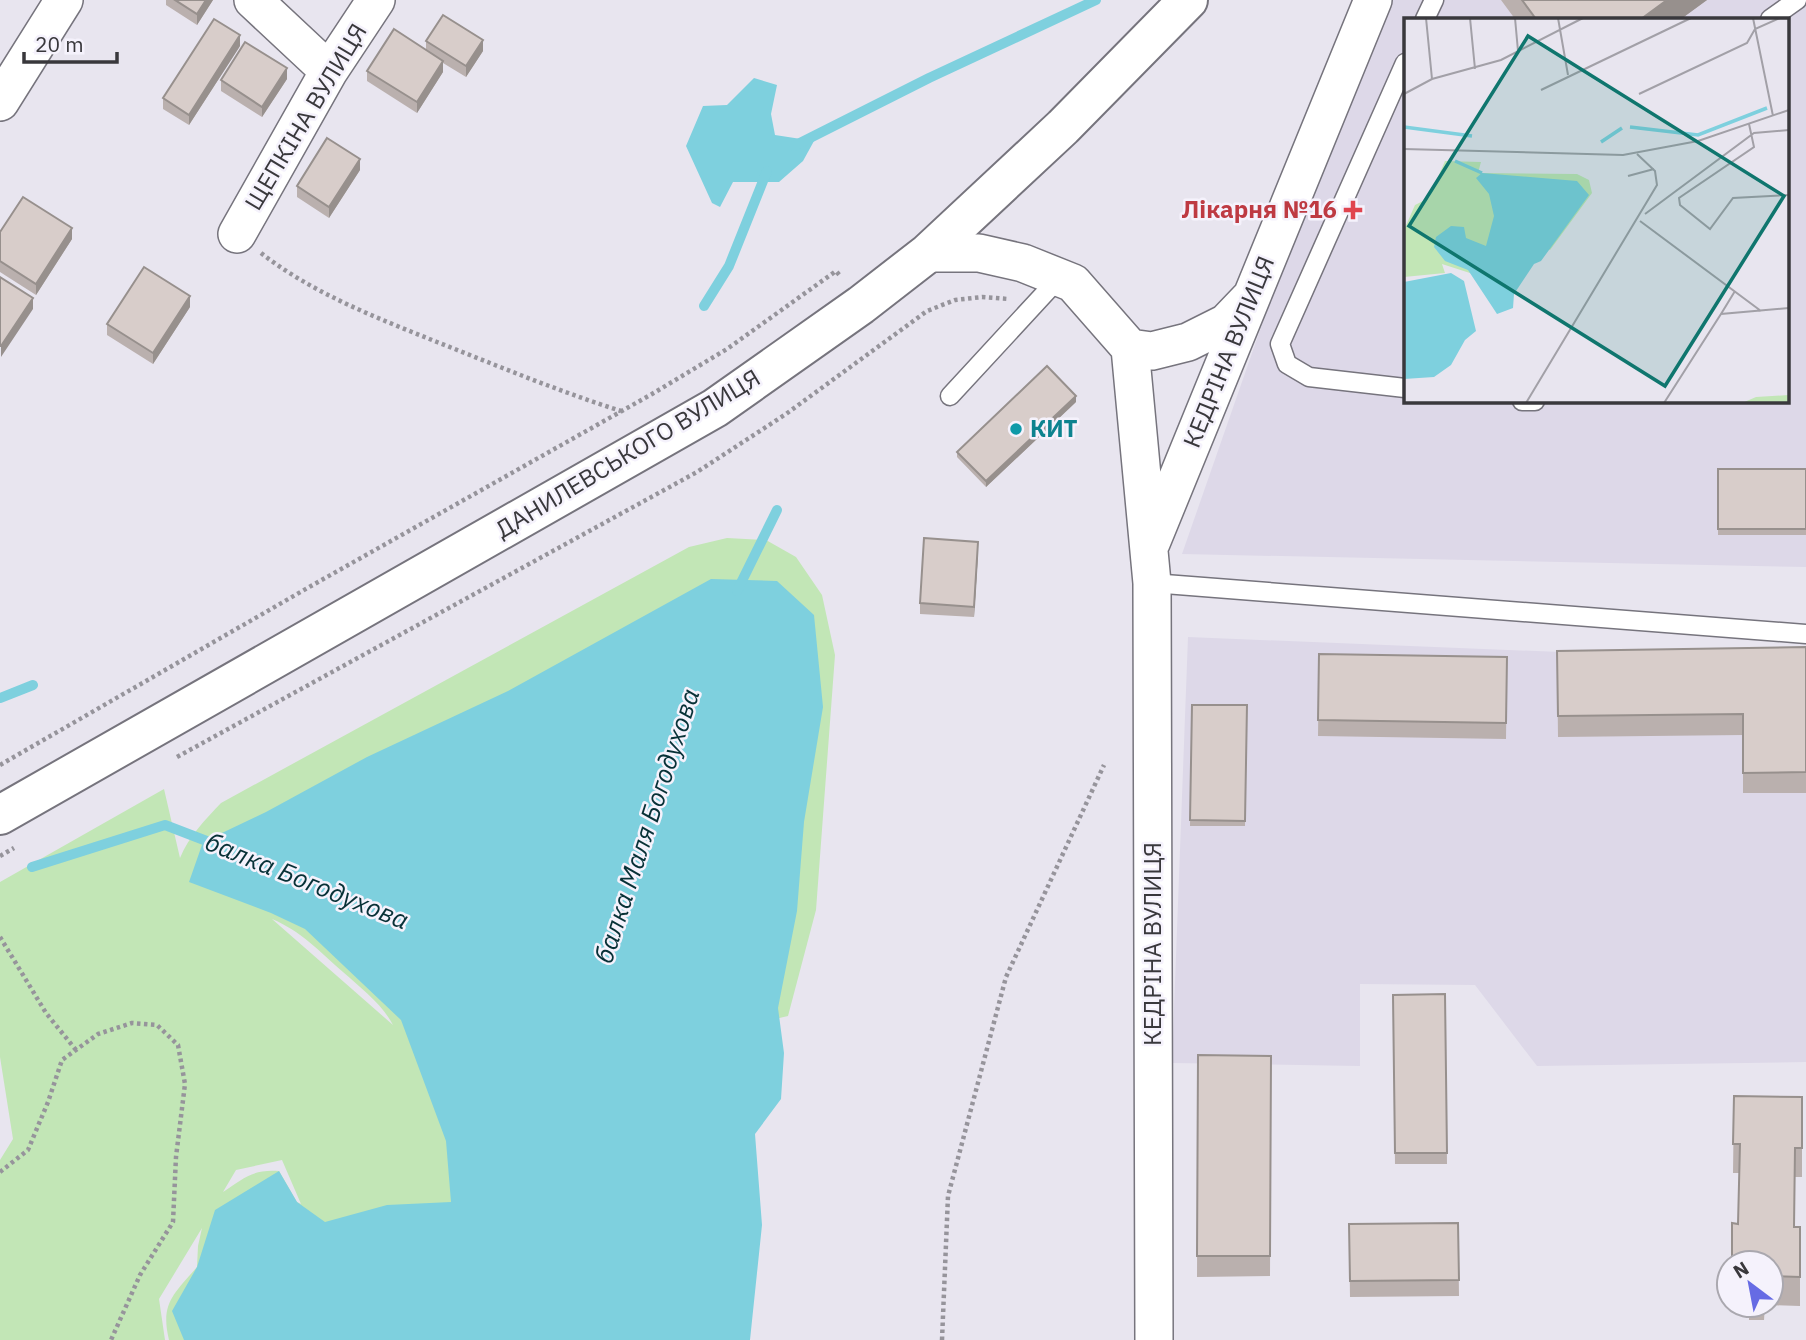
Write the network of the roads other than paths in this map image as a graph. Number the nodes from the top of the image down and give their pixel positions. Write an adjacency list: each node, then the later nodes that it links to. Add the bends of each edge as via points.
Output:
1 (64, 0): 12 (street)
2 (253, 0): 11 (street)
3 (376, 0): 11 (street, ЩЕПКІНА ВУЛИЦЯ)
4 (1188, 0): 14 (street, ДАНИЛЕВСЬКОГО ВУЛИЦЯ, via 1063,127)
5 (1373, 0): 16 (street, КЕДРІНА ВУЛИЦЯ)
6 (1433, 0): 8 (lane)
7 (1797, 0): 9 (lane)
8 (1425, 18)
9 (1771, 18)
10 (1404, 66): 18 (lane, via 1280,344 1287,364 1309,377)
11 (329, 71): 13 (street, ЩЕПКІНА ВУЛИЦЯ)
12 (0, 102)
13 (237, 234)
14 (928, 253): 15 (street, via 979,253 1023,263); 22 (street, ДАНИЛЕВСЬКОГО ВУЛИЦЯ, via 715,408)
15 (1048, 290): 17 (street, via 1073,283); 19 (lane)
16 (1252, 296): 17 (street, via 1226,323 1188,342 1152,351); 20 (street, КЕДРІНА ВУЛИЦЯ)
17 (1130, 348): 20 (street, КЕДРІНА ВУЛИЦЯ)
18 (1404, 388)
19 (950, 396)
20 (1151, 565): 21 (lane); 23 (street, КЕДРІНА ВУЛИЦЯ)
21 (1806, 634)
22 (11, 829)
23 (1154, 1340)

